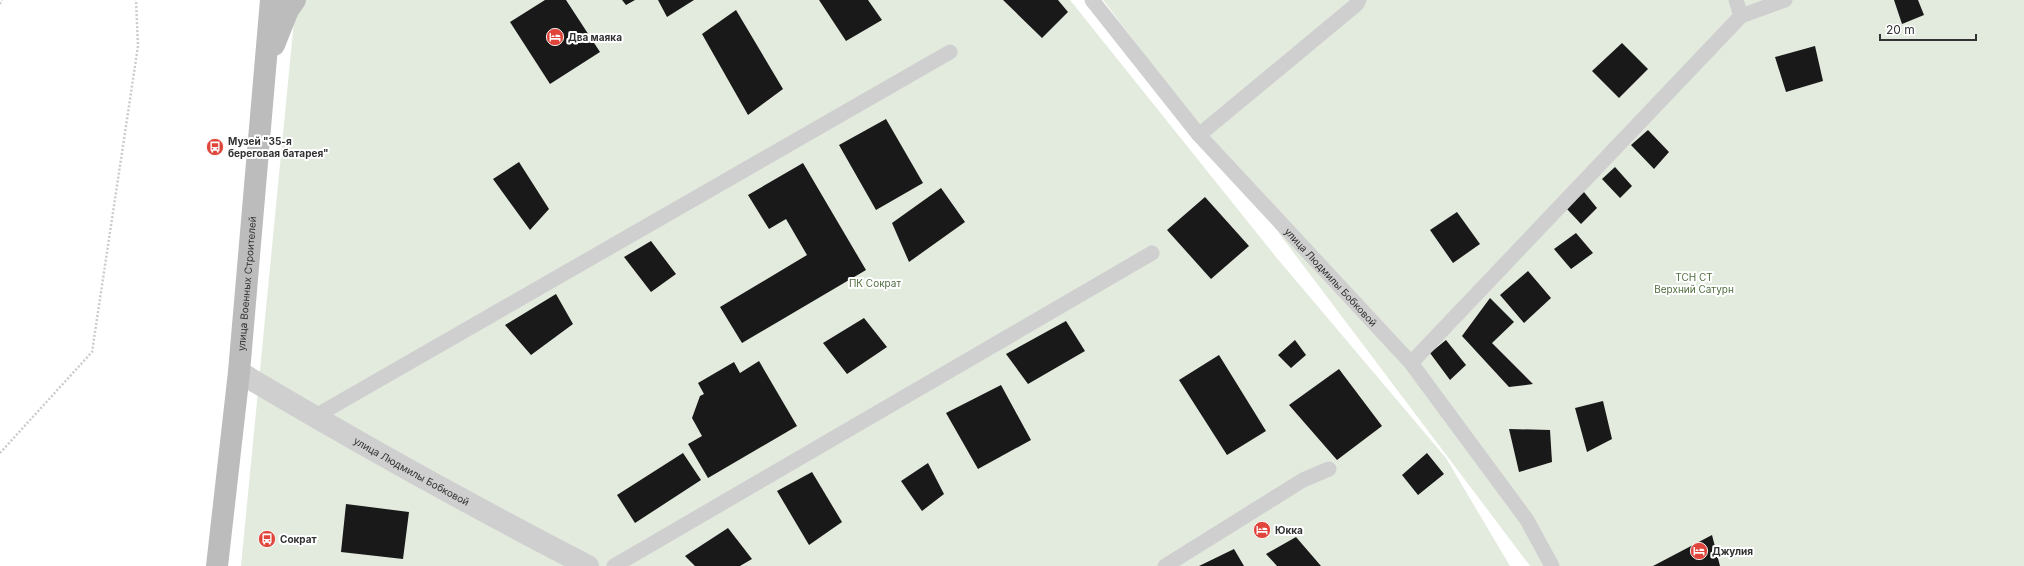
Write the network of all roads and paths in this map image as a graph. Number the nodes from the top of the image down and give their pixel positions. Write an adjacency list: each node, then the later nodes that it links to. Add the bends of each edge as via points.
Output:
1 (2, 0): 9 (path)
2 (136, 0): 18 (path, via 138,46 92,352)
3 (271, 0): 12 (main road, улица Военных Строителей)
4 (295, 0): 12 (main road, via 288,10)
5 (1092, 0): 13 (lane, улица Людмилы Бобковой)
6 (1359, 0): 13 (lane)
7 (1736, 0): 10 (lane)
8 (1785, 0): 10 (lane)
9 (0, 4)
10 (1741, 16): 15 (lane)
11 (950, 52): 17 (lane)
12 (265, 67): 16 (main road, улица Военных Строителей)
13 (1200, 135): 15 (lane, улица Людмилы Бобковой)
14 (1152, 254): 22 (lane)
15 (1410, 363): 24 (lane, улица Людмилы Бобковой, via 1527,520)
16 (239, 372): 17 (street, улица Людмилы Бобковой); 20 (main road, улица Военных Строителей)
17 (314, 417): 21 (street, улица Людмилы Бобковой)
18 (0, 453)
19 (1329, 469): 23 (lane, via 1303,480)
20 (217, 566)
21 (588, 566)
22 (614, 566)
23 (1165, 566)
24 (1552, 566)

